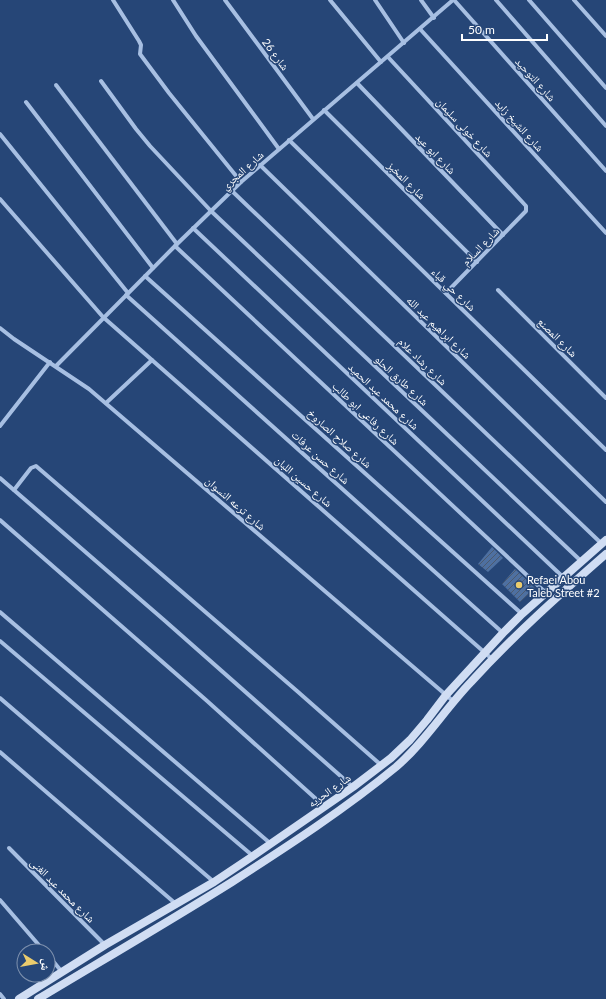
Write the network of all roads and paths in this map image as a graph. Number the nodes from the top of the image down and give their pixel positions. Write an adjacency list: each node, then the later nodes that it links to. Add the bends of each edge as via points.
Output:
1 (113, 0): 30 (street, via 139,41 140,54)
2 (173, 0): 27 (street, via 196,36)
3 (225, 0): 23 (street, شارع 26)
4 (330, 0): 16 (street)
5 (375, 0): 14 (street)
6 (421, 0): 11 (street)
7 (453, 0): 11 (street, شارع المجري); 29 (street, شارع التوحيد)
8 (496, 0): 24 (street)
9 (530, 0): 20 (street)
10 (574, 0): 13 (street)
11 (434, 18): 12 (street, شارع المجري)
12 (420, 29): 14 (street, شارع المجري); 36 (street, شارع الشيخ زايد)
13 (606, 36)
14 (404, 43): 15 (street, شارع المجري)
15 (388, 57): 16 (street, شارع المجري); 34 (street, شارع خولى سليمان, via 525,204)
16 (381, 62): 18 (street, شارع المجري)
17 (101, 81): 33 (street, شارع طارق الحلو, via 150,146)
18 (357, 83): 22 (street, شارع المجري); 37 (street, شارع ابو عيد)
19 (56, 85): 38 (street, شارع رفاعى ابو طالب)
20 (606, 88)
21 (26, 102): 40 (street)
22 (324, 110): 23 (street, شارع المجري); 39 (street, شارع المخبز)
23 (313, 119): 26 (street, شارع المجري)
24 (606, 126)
25 (0, 134): 44 (street, شارع حسن عرفات)
26 (289, 140): 27 (street, شارع المجري); 43 (street, شارع حي قباء)
27 (279, 149): 28 (street, شارع المجري)
28 (260, 165): 30 (street, شارع المجري); 56 (street, شارع ابراهيم عبد الله)
29 (606, 171)
30 (241, 182): 31 (street, شارع المجري)
31 (232, 191): 33 (street, شارع المجري); 58 (street, شارع رشاد علام)
32 (0, 199): 45 (street, شارع حسين اللبان)
33 (210, 211): 35 (street, شارع المجري); 60 (street, شارع طارق الحلو)
34 (526, 211): 37 (street, شارع السلام)
35 (193, 228): 38 (street, شارع المجري); 61 (street, شارع محمد عبد الحميد)
36 (606, 233)
37 (503, 235): 39 (street, شارع السلام)
38 (176, 245): 40 (street, شارع المجري); 62 (street, شارع رفاعى ابو طالب)
39 (477, 262): 43 (street, شارع السلام)
40 (153, 268): 41 (street, شارع المجري)
41 (145, 276): 44 (street, شارع المجري); 64 (street, شارع صلاح الصاروخ)
42 (498, 290): 50 (street, شارع المصنع)
43 (446, 293): 53 (street, شارع حي قباء)
44 (127, 294): 45 (street, شارع المجري); 65 (street, شارع حسن عرفات)
45 (103, 317): 47 (street, شارع حسين اللبان); 49 (street, شارع المجري)
46 (0, 328): 48 (street, شارع ترعه النسوان)
47 (152, 360): 51 (street); 67 (street, شارع حسين اللبان)
48 (50, 362): 49 (street, شارع ترعه النسوان); 52 (street)
49 (56, 366): 51 (street, شارع ترعه النسوان)
50 (606, 398)
51 (106, 403): 69 (street, شارع ترعه النسوان)
52 (0, 426)
53 (606, 450)
54 (0, 478): 55 (street)
55 (14, 490): 73 (street, via 31,468 36,466); 74 (street)
56 (606, 502)
57 (0, 520): 75 (street)
58 (604, 542): 60 (main road, شارع الحريه)
59 (606, 554): 68 (main road, شارع الحريه)
60 (582, 561): 61 (main road, شارع الحريه)
61 (563, 577): 62 (main road, شارع الحريه)
62 (546, 593): 64 (main road, شارع الحريه)
63 (0, 612): 76 (street)
64 (522, 614): 65 (main road, شارع الحريه)
65 (503, 633): 67 (main road, شارع الحريه)
66 (0, 641): 78 (street)
67 (485, 652): 68 (street, شارع حسين اللبان); 69 (main road, شارع الحريه)
68 (492, 659): 71 (main road, شارع الحريه)
69 (446, 695): 71 (street, شارع ترعه النسوان); 73 (main road, شارع الحريه, via 410,740)
70 (0, 698): 79 (street)
71 (453, 701): 85 (main road, شارع الحريه, via 405,758 353,800 292,843)
72 (0, 752): 81 (street)
73 (381, 765): 74 (main road, شارع الحريه)
74 (353, 787): 75 (main road, شارع الحريه)
75 (325, 806): 76 (main road, شارع الحريه)
76 (271, 844): 78 (main road, شارع الحريه)
77 (9, 848): 84 (street, شارع محمد عبد الغنى)
78 (253, 856): 79 (main road, شارع الحريه)
79 (214, 882): 81 (main road, شارع الحريه)
80 (0, 900): 83 (street)
81 (176, 904): 82 (main road, شارع الحريه)
82 (121, 936): 84 (main road, شارع الحريه); 85 (main road)
83 (37, 943)
84 (105, 945): 87 (main road, شارع الحريه)
85 (127, 946): 91 (main road, شارع الحريه)
86 (56, 965): 87 (street)
87 (62, 972): 90 (main road, شارع الحريه)
88 (0, 994): 89 (street)
89 (4, 999)
90 (19, 999)
91 (38, 999)

